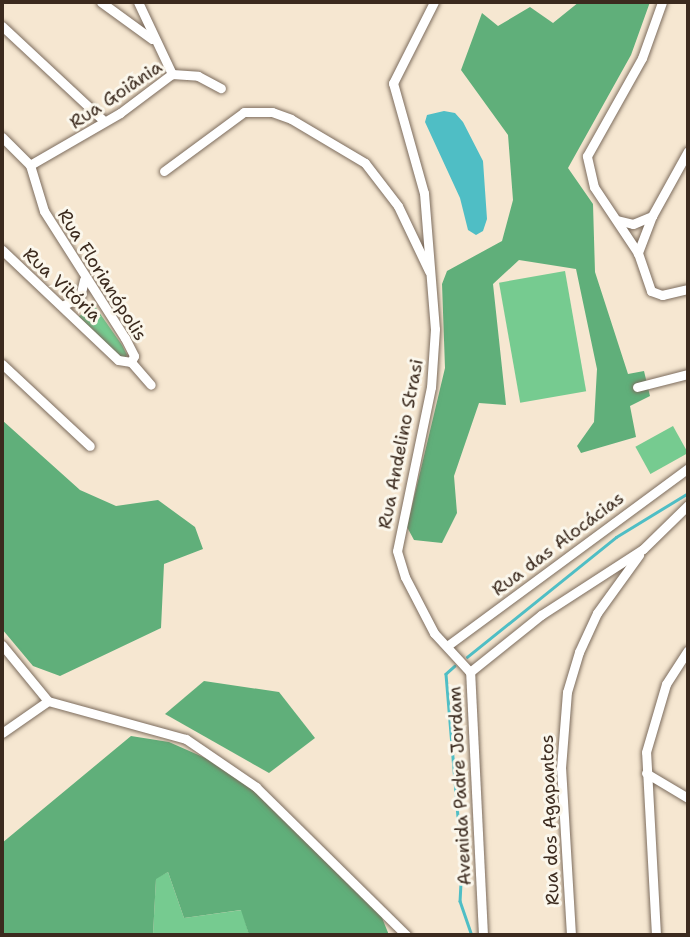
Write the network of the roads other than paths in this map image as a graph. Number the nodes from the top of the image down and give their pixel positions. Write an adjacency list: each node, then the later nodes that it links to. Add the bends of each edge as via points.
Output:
1 (101, 2): 6 (street)
2 (138, 2): 6 (street)
3 (434, 2): 18 (street, Rua Andelino Strasi, via 395,74 393,89 420,176)
4 (662, 2): 15 (street, via 642,58 587,156 594,187)
5 (2, 26): 9 (street)
6 (154, 40): 7 (street)
7 (172, 74): 8 (street, Rua Goiânia, via 198,76); 9 (street, Rua Goiânia)
8 (221, 88)
9 (104, 121): 12 (street, Rua Goiânia)
10 (2, 137): 12 (street, Rua Florianópolis)
11 (688, 151): 14 (street)
12 (30, 165): 19 (street, Rua Florianópolis, via 44,211)
13 (164, 171): 18 (street, via 244,112 272,112 291,119 365,163 397,206)
14 (652, 216): 15 (street, via 633,224); 17 (street)
15 (617, 220): 17 (street)
16 (2, 250): 21 (street, Rua Vitória)
17 (638, 253): 20 (street, via 648,288 667,294)
18 (431, 276): 34 (street, Rua Andelino Strasi, via 435,364 397,551 425,616)
19 (84, 278): 21 (street, via 80,297); 22 (street, Rua Florianópolis, via 125,338)
20 (688, 289)
21 (62, 306): 22 (street, Rua Vitória, via 118,360)
22 (132, 360): 25 (street)
23 (2, 364): 27 (street)
24 (688, 374): 26 (street)
25 (151, 385)
26 (637, 387)
27 (90, 446)
28 (688, 468): 34 (street, Rua das Alocácias)
29 (688, 505): 30 (street)
30 (643, 549): 31 (street, Avenida Padre Jordam); 32 (street, Rua dos Agapantos)
31 (600, 577): 32 (street); 36 (street, Avenida Padre Jordam, via 506,640)
32 (613, 589): 43 (street, Rua dos Agapantos, via 579,652 563,715 561,768)
33 (2, 645): 37 (street)
34 (447, 646): 36 (street, Rua Andelino Strasi)
35 (688, 650): 39 (street, via 655,709 647,736)
36 (470, 672): 42 (street, Avenida Padre Jordam)
37 (48, 701): 38 (street); 41 (street, via 169,732 211,753 297,824)
38 (2, 733)
39 (646, 773): 40 (street); 44 (street)
40 (688, 798)
41 (406, 935)
42 (483, 935)
43 (571, 935)
44 (656, 935)

